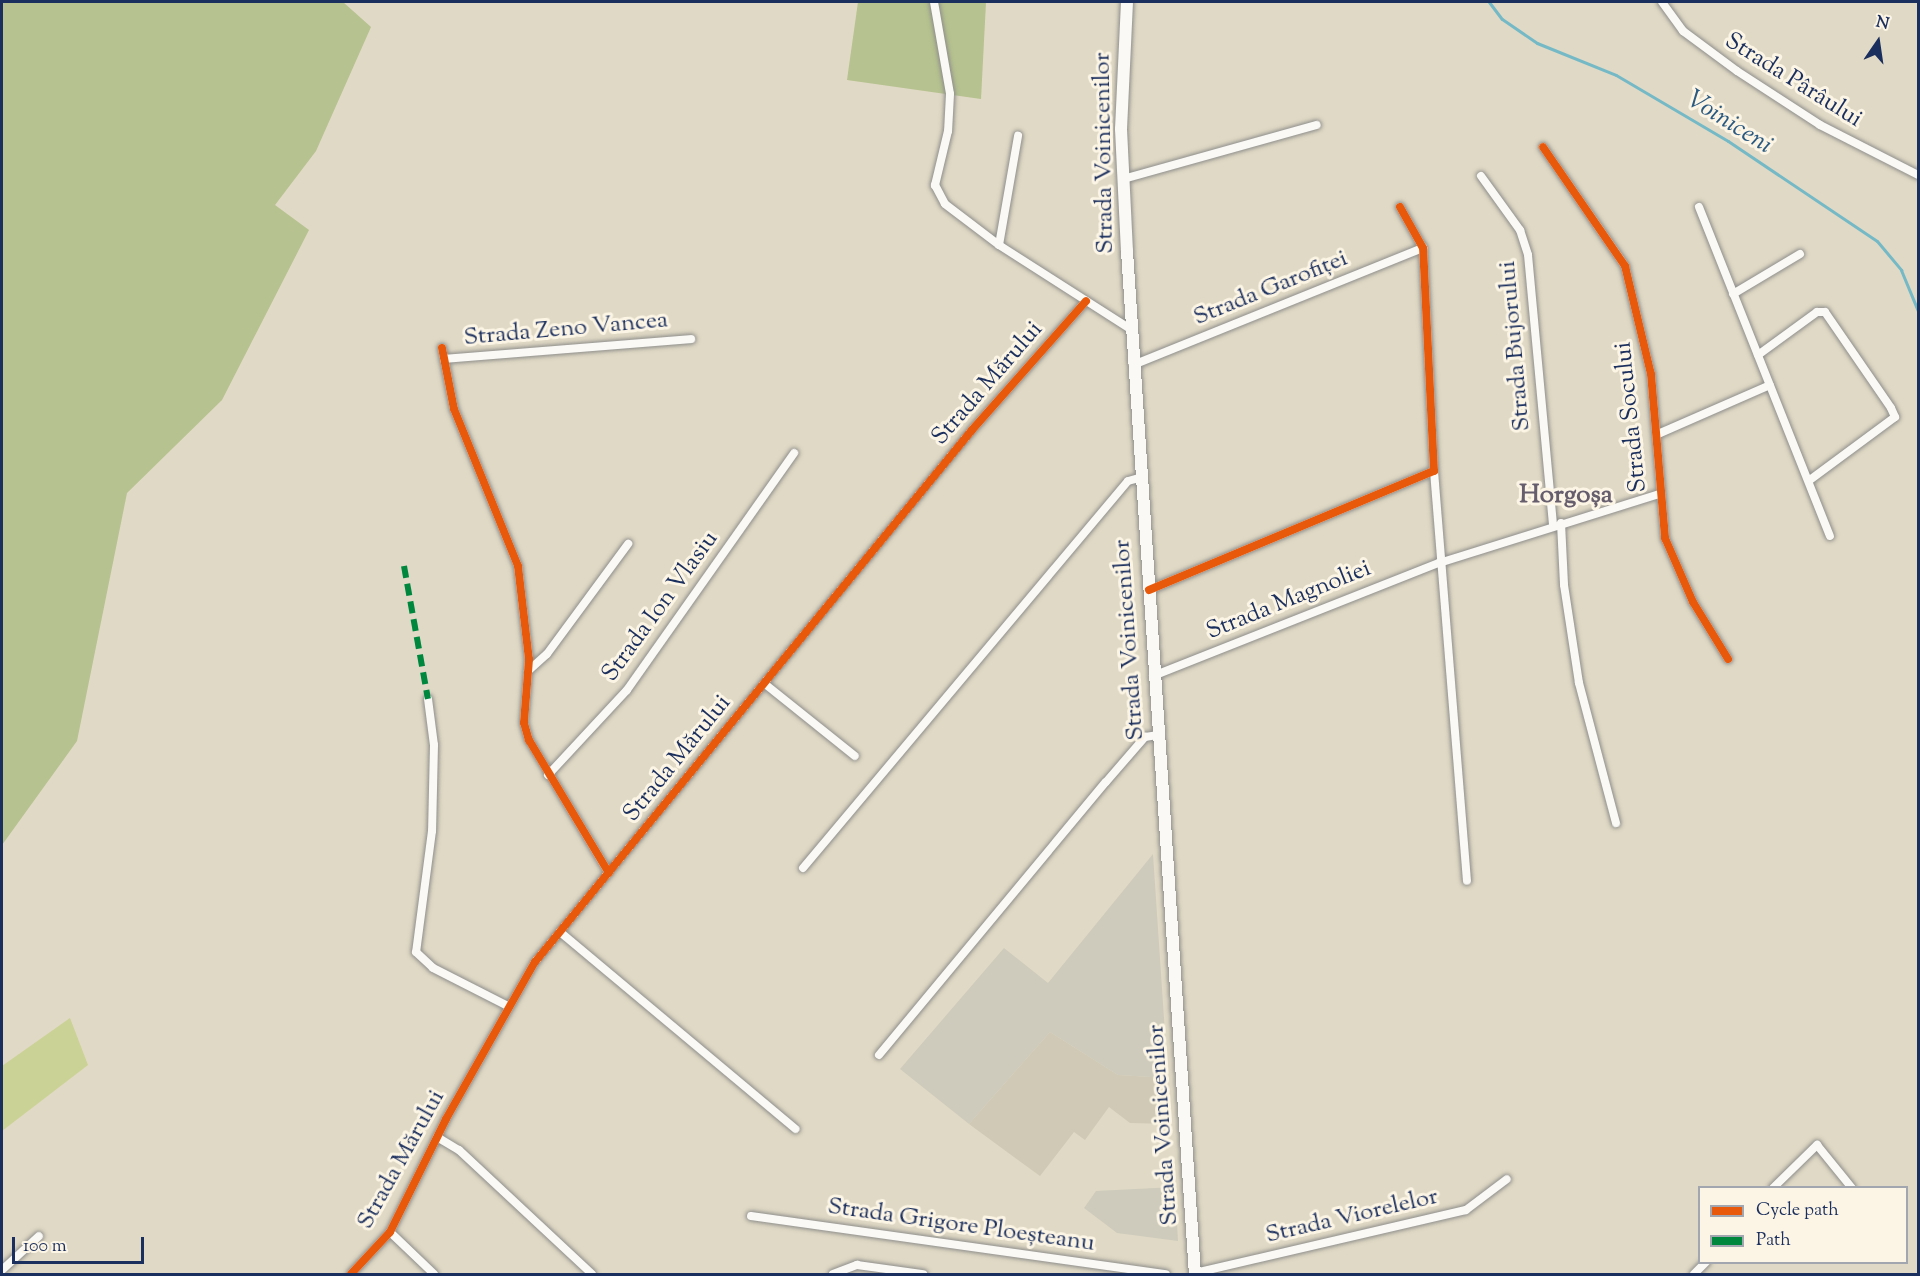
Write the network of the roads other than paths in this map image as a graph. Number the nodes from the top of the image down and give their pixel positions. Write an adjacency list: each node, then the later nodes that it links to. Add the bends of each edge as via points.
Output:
1 (934, 2): 12 (street, via 949,72 951,106 936,185 945,204)
2 (1127, 2): 9 (main road, Strada Voinicenilor, via 1121,129)
3 (1662, 2): 7 (street, Strada Pârâului, via 1683,31 1737,71 1820,125)
4 (1317, 125): 9 (street)
5 (1018, 135): 12 (street)
6 (1543, 147): 24 (street, Strada Socului, via 1625,266 1641,320)
7 (1918, 175)
8 (1481, 176): 30 (street, Strada Bujorului, via 1520,230 1528,255)
9 (1123, 179): 17 (main road, Strada Voinicenilor)
10 (1400, 207): 13 (street)
11 (1699, 207): 15 (street)
12 (999, 244): 16 (street)
13 (1423, 248): 22 (street, Strada Garofiței); 26 (street)
14 (1800, 254): 15 (street)
15 (1733, 294): 20 (street)
16 (1086, 301): 17 (street); 38 (street, Strada Mărului, via 972,430)
17 (1132, 330): 22 (main road, Strada Voinicenilor)
18 (691, 339): 21 (street, Strada Zeno Vancea)
19 (442, 348): 21 (street, Strada Zeno Vancea)
20 (1758, 355): 23 (street); 28 (street, via 1817,312 1824,312 1891,408 1894,417)
21 (444, 359): 36 (street, Strada Zeno Vancea, via 454,409 518,566)
22 (1133, 365): 27 (main road, Strada Voinicenilor)
23 (1770, 385): 24 (street); 28 (street)
24 (1658, 435): 29 (street, Strada Socului)
25 (794, 453): 42 (street, Strada Ion Vlasiu, via 627,690)
26 (1434, 471): 33 (street); 34 (street)
27 (1139, 478): 34 (main road, Strada Voinicenilor); 44 (street, via 1128,481)
28 (1810, 480): 31 (street)
29 (1659, 494): 30 (street, Strada Magnoliei); 35 (street, Strada Socului, via 1665,538 1693,602)
30 (1557, 525): 33 (street, Strada Magnoliei); 43 (street, Strada Bujorului, via 1579,683)
31 (1830, 536)
32 (628, 544): 36 (street, via 548,654)
33 (1439, 563): 37 (street, Strada Magnoliei); 46 (street)
34 (1149, 590): 37 (main road, Strada Voinicenilor)
35 (1728, 659)
36 (528, 671): 42 (street, Strada Zeno Vancea, via 524,723)
37 (1154, 676): 40 (main road, Strada Voinicenilor)
38 (765, 684): 41 (street); 45 (street, Strada Mărului)
39 (428, 699): 48 (street, via 434,745 433,820 429,880 416,952 433,968)
40 (1157, 735): 49 (street, via 1145,737); 60 (main road, Strada Voinicenilor)
41 (855, 756)
42 (548, 775): 45 (street, Strada Zeno Vancea)
43 (1616, 823)
44 (803, 868)
45 (609, 873): 47 (street, Strada Mărului)
46 (1467, 881)
47 (560, 932): 48 (street, Strada Mărului, via 535,962); 50 (street)
48 (508, 1006): 51 (street, Strada Mărului)
49 (879, 1055)
50 (795, 1129)
51 (437, 1137): 56 (street, Strada Mărului); 63 (street, Strada Mărului, via 459,1150)
52 (1507, 1179): 60 (street, Strada Viorelelor, via 1466,1210)
53 (1775, 1186): 54 (street, via 1817,1145)
54 (1850, 1186)
55 (751, 1216): 66 (street, Strada Grigore Ploeșteanu)
56 (390, 1232): 61 (street, Strada Mărului); 62 (street, Strada Mărului)
57 (39, 1236): 59 (street)
58 (1705, 1264): 67 (street)
59 (2, 1270)
60 (1195, 1274)
61 (351, 1275)
62 (434, 1275)
63 (592, 1275)
64 (833, 1275): 65 (street, via 857,1264)
65 (923, 1275)
66 (1166, 1275)
67 (1694, 1275)

